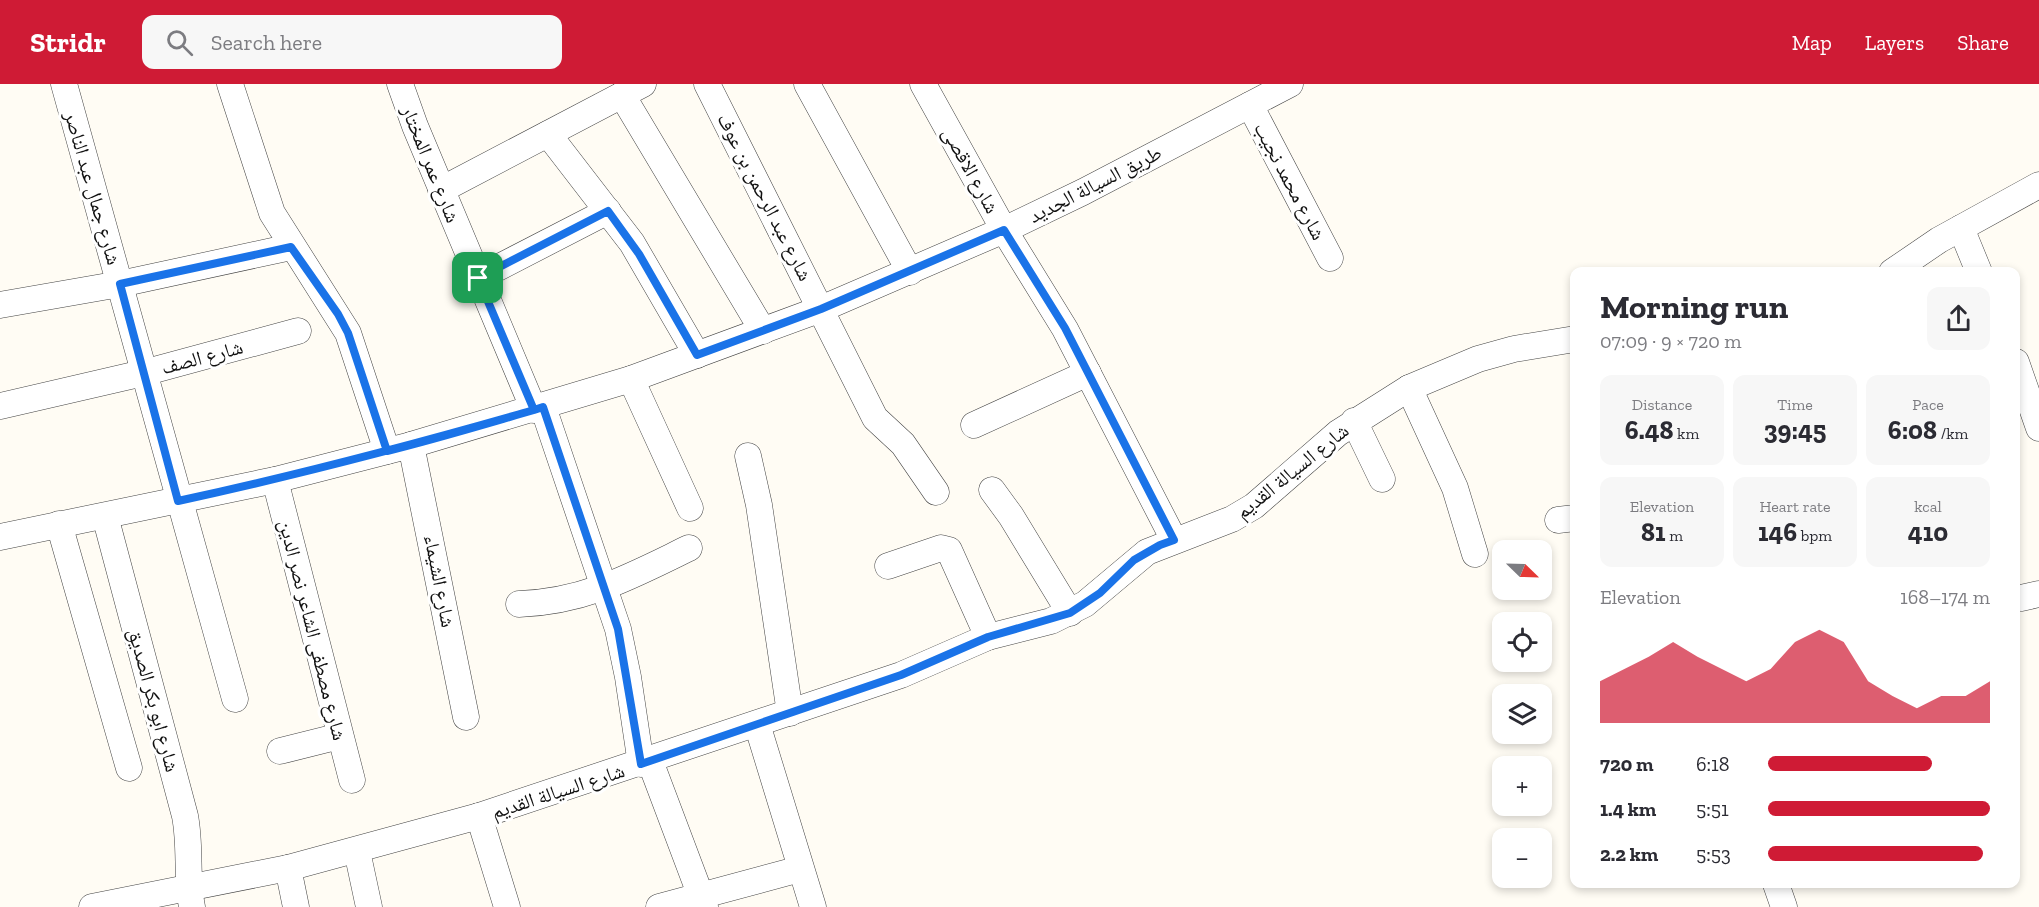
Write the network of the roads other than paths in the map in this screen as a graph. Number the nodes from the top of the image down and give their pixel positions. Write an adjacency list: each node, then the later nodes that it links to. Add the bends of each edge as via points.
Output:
1 (64, 84): 22 (street, شارع جمال عبد الناصر)
2 (230, 84): 16 (street, شارع الشيماء, via 265,195)
3 (400, 84): 12 (street, شارع عمر المختار)
4 (707, 84): 24 (street, شارع عبد الرحمن بن عوف)
5 (807, 84): 20 (street)
6 (923, 84): 15 (street, شارع الاقصى)
7 (1290, 84): 9 (street, طريق السيالة الجديد)
8 (633, 90): 10 (street); 26 (street)
9 (1250, 105): 15 (street, طريق السيالة الجديد); 17 (street, شارع محمد نجيب)
10 (548, 135): 12 (street); 13 (street)
11 (2039, 185): 14 (street)
12 (441, 190): 21 (street, شارع عمر المختار)
13 (608, 211): 21 (street); 28 (street, via 639,254)
14 (1961, 228): 18 (street); 19 (street)
15 (1004, 230): 20 (street, طريق السيالة الجديد); 30 (street, شارع الاقصى)
16 (291, 247): 22 (street); 39 (street, شارع الشيماء, via 338,314)
17 (1330, 258)
18 (1900, 267)
19 (1977, 267)
20 (910, 272): 24 (street, طريق السيالة الجديد)
21 (478, 278): 35 (street, شارع عمر المختار)
22 (120, 284): 23 (street); 29 (street, شارع جمال عبد الناصر)
23 (0, 305)
24 (821, 309): 26 (street, طريق السيالة الجديد); 44 (street, شارع عبد الرحمن بن عوف, via 874,418 903,444)
25 (298, 331): 29 (street, شارع الصف)
26 (763, 331): 28 (street, طريق السيالة الجديد)
27 (1570, 340): 33 (street, شارع السيالة القديم, via 1478,359)
28 (697, 355): 32 (street, طريق السيالة الجديد)
29 (143, 373): 34 (street, شارع الصف); 45 (street, شارع جمال عبد الناصر)
30 (1088, 373): 37 (street); 50 (street, شارع الاقصى)
31 (2020, 373): 38 (street)
32 (631, 379): 35 (street, طريق السيالة الجديد); 46 (street)
33 (1409, 388): 36 (street, شارع السيالة القديم); 52 (street, via 1455,488)
34 (0, 406)
35 (539, 409): 39 (street, طريق السيالة الجديد); 54 (street, شارع عمر المختار)
36 (1354, 421): 41 (street); 50 (street, شارع السيالة القديم, via 1254,506 1232,519)
37 (974, 425)
38 (2039, 428)
39 (399, 448): 42 (street, طريق السيالة الجديد); 60 (street, شارع الشيماء)
40 (748, 456): 59 (street)
41 (1382, 479)
42 (275, 480): 45 (street, طريق السيالة الجديد); 62 (street, شارع مصطفى الشاعر نصر الدين)
43 (992, 490): 56 (street)
44 (936, 492)
45 (178, 501): 47 (street, طريق السيالة الجديد); 58 (street, شارع جمال عبد الناصر)
46 (690, 508)
47 (105, 516): 48 (street, طريق السيالة الجديد); 72 (street, شارع ابو بكر الصديق, via 185,816)
48 (59, 524): 49 (street, طريق السيالة الجديد); 65 (street)
49 (0, 537)
50 (1174, 540): 56 (street, شارع السيالة القديم, via 1134,560 1100,593)
51 (689, 548): 54 (street)
52 (1475, 554)
53 (888, 566): 57 (street, via 941,548 949,550)
54 (606, 588): 55 (street, via 554,602); 64 (street, شارع عمر المختار)
55 (519, 604)
56 (1070, 613): 57 (street, شارع السيالة القديم)
57 (988, 637): 59 (street, شارع السيالة القديم, via 909,672)
58 (235, 699)
59 (790, 713): 61 (street, شارع السيالة القديم)
60 (466, 717)
61 (757, 724): 64 (street, شارع السيالة القديم); 70 (street)
62 (340, 736): 63 (street); 66 (street, شارع مصطفى الشاعر نصر الدين)
63 (280, 751)
64 (646, 762): 67 (street, شارع السيالة القديم); 73 (street, شارع عمر المختار)
65 (129, 768)
66 (351, 780)
67 (479, 816): 68 (street, شارع السيالة القديم); 78 (street)
68 (357, 851): 69 (street, شارع السيالة القديم); 77 (street)
69 (288, 868): 72 (street, شارع السيالة القديم); 76 (street)
70 (800, 870): 73 (street); 80 (street)
71 (1777, 888): 81 (street)
72 (190, 897): 74 (street, شارع السيالة القديم)
73 (703, 902): 79 (street)
74 (128, 903): 75 (street, شارع السيالة القديم)
75 (93, 907)
76 (296, 907)
77 (369, 907)
78 (507, 907)
79 (659, 907)
80 (813, 907)
81 (1784, 907)

